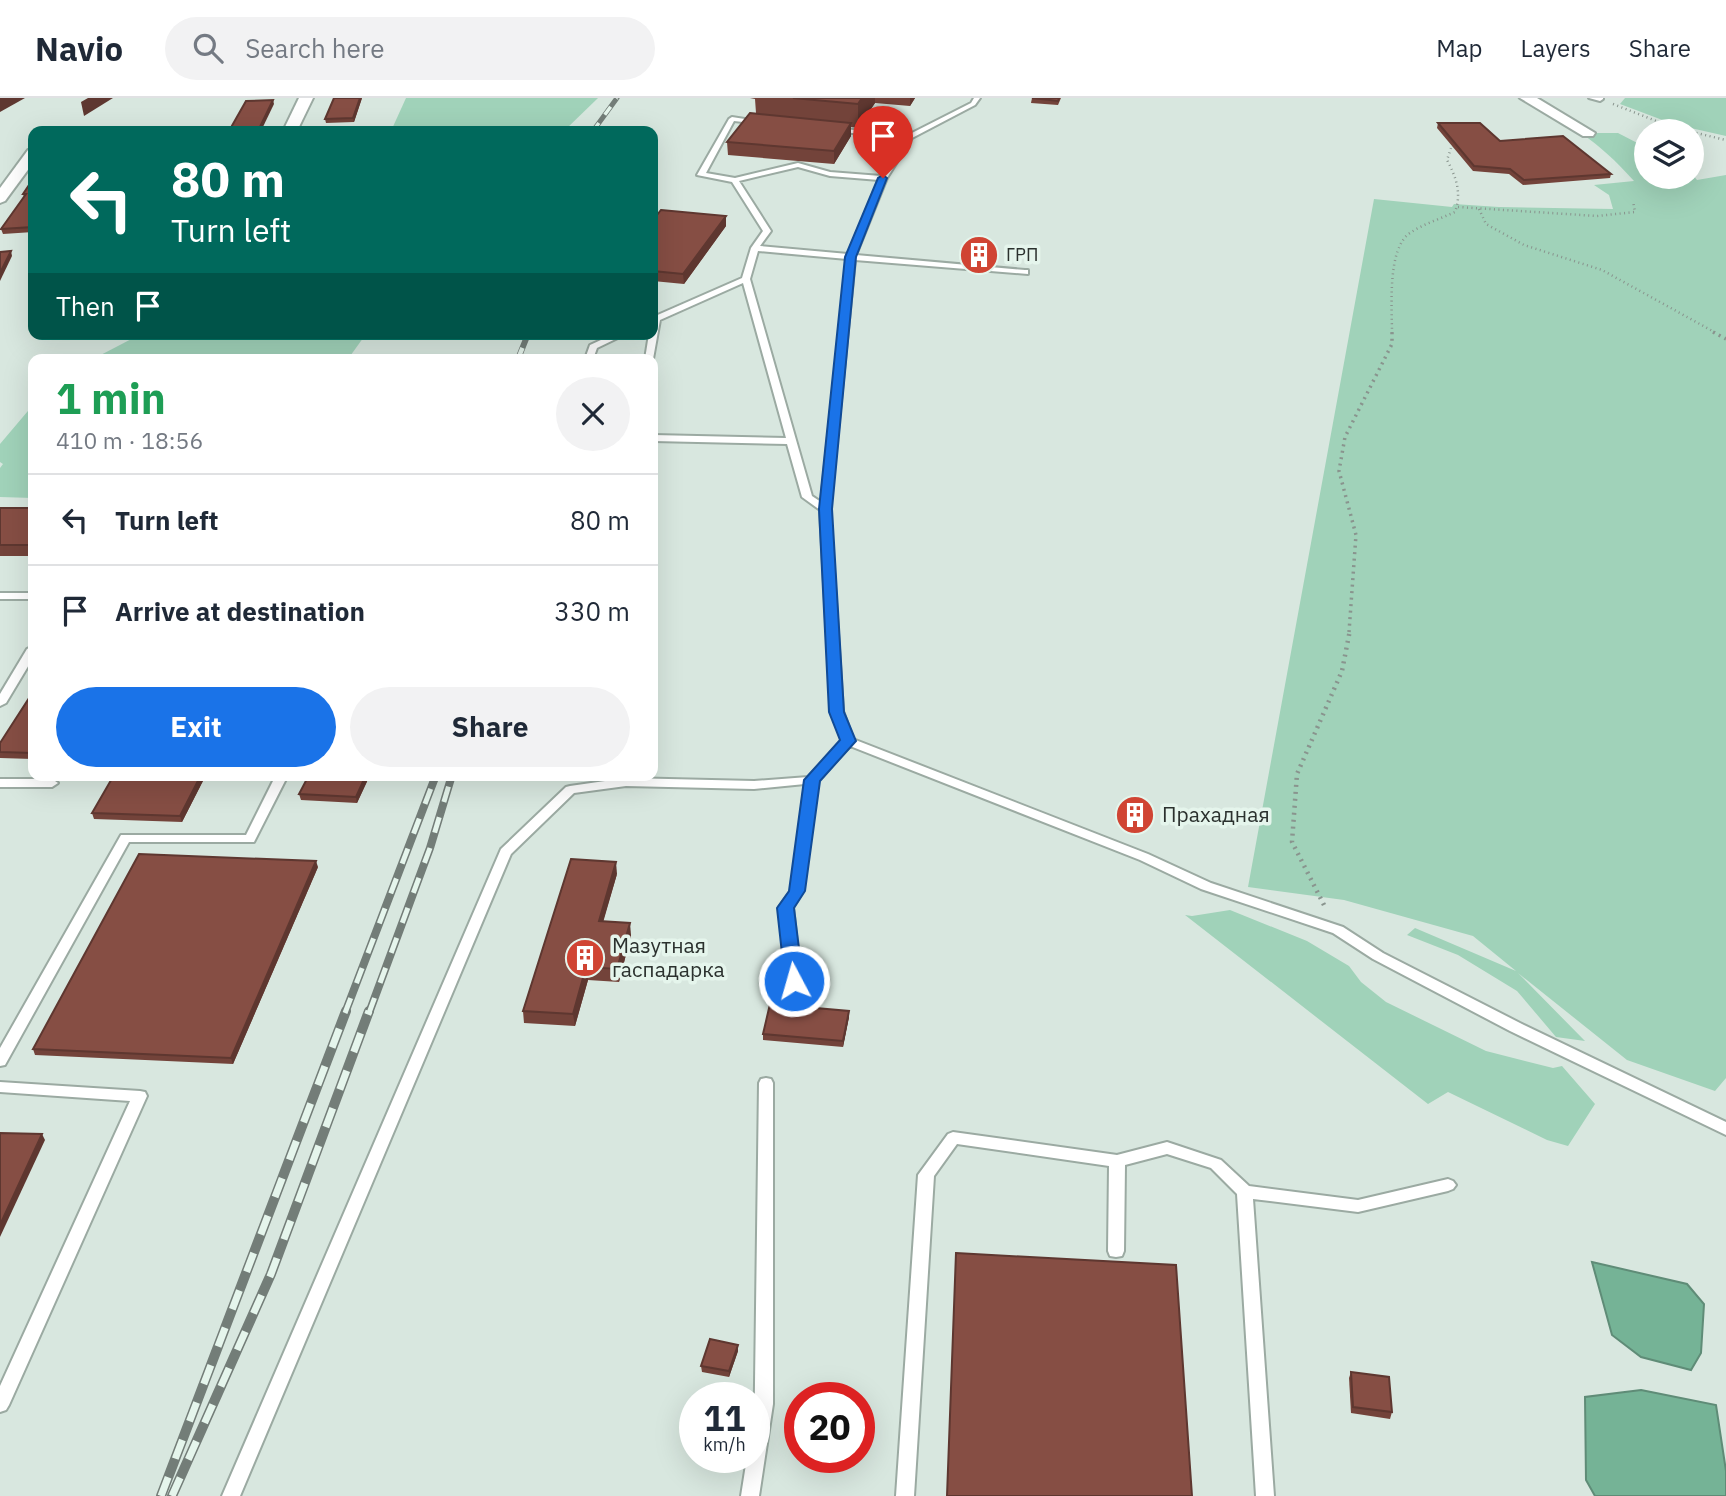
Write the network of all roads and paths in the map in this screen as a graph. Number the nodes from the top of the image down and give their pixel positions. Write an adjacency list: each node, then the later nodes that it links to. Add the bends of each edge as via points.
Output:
1 (306, 98): 8 (street)
2 (977, 98): 12 (lane)
3 (1527, 98): 10 (street)
4 (1592, 98): 5 (lane)
5 (1600, 99): 6 (path)
6 (1651, 119)
7 (773, 123): 17 (lane, via 733,119 701,174)
8 (292, 126)
9 (827, 129): 12 (lane)
10 (1588, 133)
11 (1704, 134): 13 (path)
12 (909, 137): 16 (lane)
13 (1726, 140)
14 (1463, 144): 20 (path, via 1452,145 1447,160 1456,176)
15 (28, 160): 18 (street)
16 (883, 178): 17 (lane, via 830,174 797,165); 23 (lane)
17 (735, 180): 22 (lane, via 767,231)
18 (0, 198)
19 (1633, 201): 21 (path, via 1635,212 1622,216)
20 (1458, 207): 21 (path); 42 (path, via 1408,234 1397,247 1391,344 1345,438 1339,471 1356,535 1352,619 1342,671 1297,774 1292,842)
21 (1479, 209): 27 (path, via 1486,225 1524,245 1602,270)
22 (755, 248): 23 (lane); 25 (lane)
23 (850, 257): 24 (lane); 32 (lane)
24 (1026, 272)
25 (746, 279): 26 (lane); 31 (lane)
26 (658, 318)
27 (1726, 339)
28 (609, 340): 29 (lane, via 593,347)
29 (591, 354)
30 (658, 438): 31 (lane)
31 (792, 441): 32 (lane, via 807,496)
32 (825, 509): 37 (lane, via 837,712)
33 (0, 596): 34 (lane)
34 (28, 596)
35 (28, 657): 36 (lane)
36 (0, 703)
37 (848, 741): 38 (lane); 42 (lane, via 1144,857 1206,886)
38 (812, 780): 43 (lane, via 797,891 786,908); 53 (lane, via 754,785 626,782 570,790 505,852)
39 (279, 781): 44 (lane, via 250,839 125,838)
40 (0, 783): 41 (lane)
41 (52, 783)
42 (1338, 930): 47 (lane, via 1378,956 1515,1027)
43 (794, 981)
44 (0, 1061)
45 (766, 1083): 54 (lane, via 764,1404)
46 (0, 1087): 52 (lane, via 140,1096)
47 (1726, 1129)
48 (1117, 1161): 50 (lane, via 1167,1148 1216,1164); 51 (lane); 55 (lane, via 953,1138 926,1175)
49 (1448, 1185): 50 (lane, via 1358,1206)
50 (1245, 1192): 56 (lane)
51 (1116, 1251)
52 (0, 1405)
53 (232, 1496)
54 (750, 1496)
55 (905, 1496)
56 (1265, 1496)

